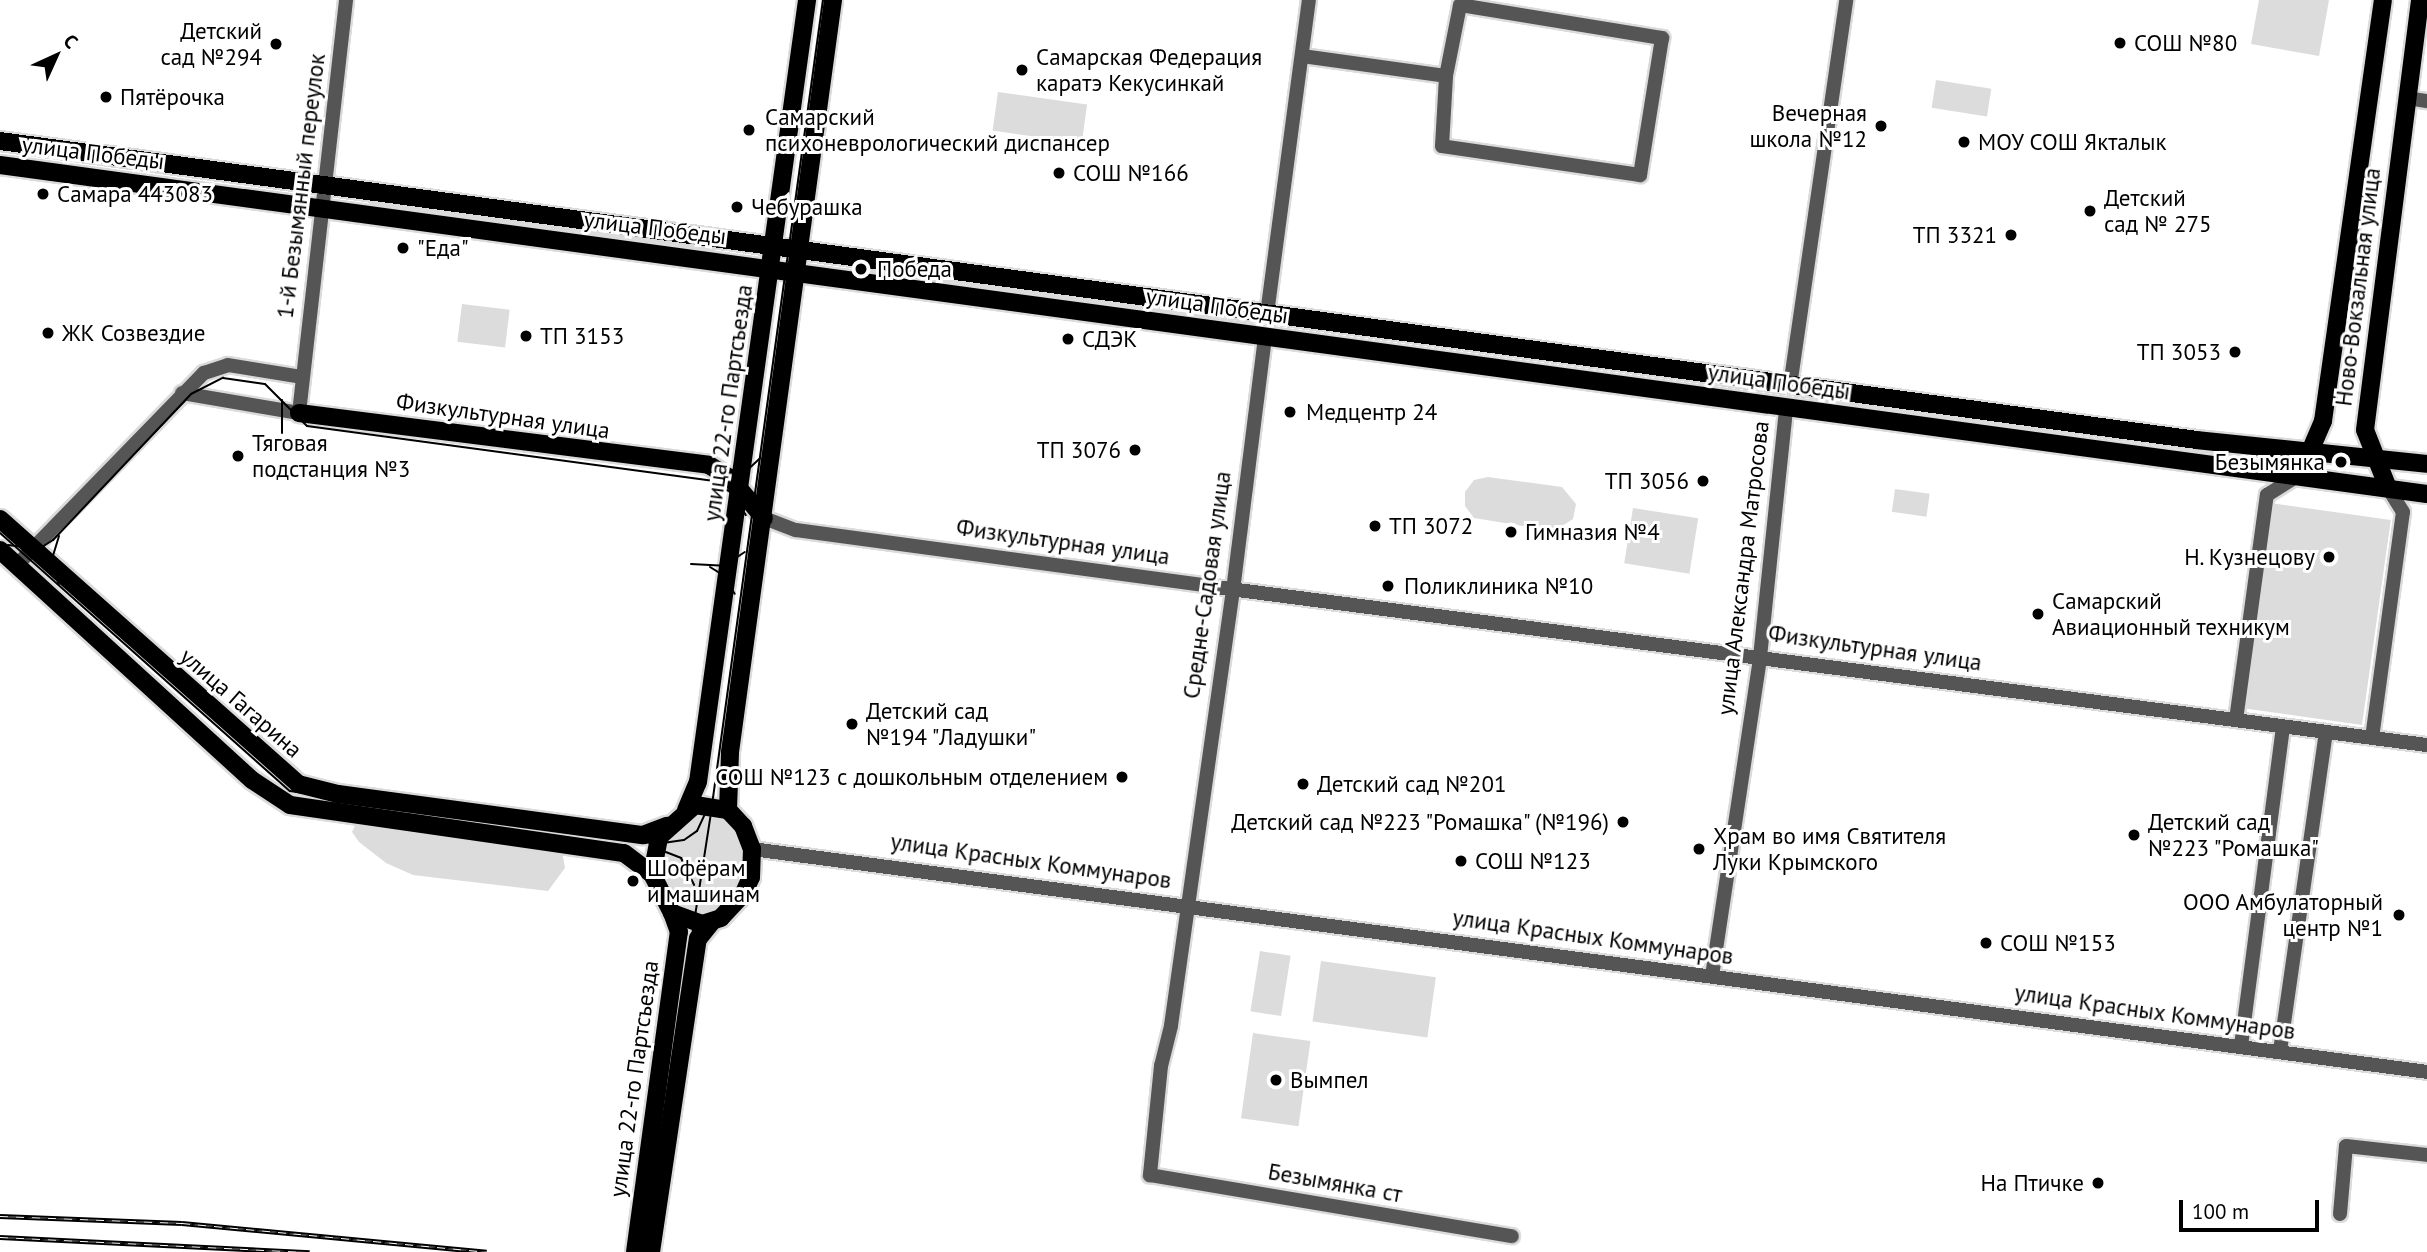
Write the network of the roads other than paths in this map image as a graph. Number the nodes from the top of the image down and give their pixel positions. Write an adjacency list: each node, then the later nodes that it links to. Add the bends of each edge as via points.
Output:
1 (346, 0): 14 (street, 1-й Безымянный переулок)
2 (807, 0): 17 (main road, улица 22-го Партсъезда)
3 (833, 0): 18 (main road)
4 (1309, 0): 8 (street, Средне-Садовая улица)
5 (1846, 0): 27 (street, улица Александра Матросова)
6 (2383, 0): 35 (main road, Ново-Вокзальная улица, via 2323,421)
7 (2420, 0): 10 (main road, Ново-Вокзальная улица)
8 (1302, 56): 9 (street); 24 (street, Средне-Садовая улица)
9 (1446, 76): 9 (street, via 1460,5 1662,38 1640,175 1442,146)
10 (2407, 98): 11 (street); 36 (main road, Ново-Вокзальная улица, via 2365,430)
11 (2427, 101)
12 (0, 141): 14 (main road, улица Победы)
13 (0, 166): 15 (main road, улица Победы)
14 (323, 185): 15 (street, 1-й Безымянный переулок); 16 (main road, улица Победы)
15 (321, 206): 20 (main road, улица Победы); 26 (street, 1-й Безымянный переулок)
16 (710, 238): 17 (main road, улица Победы); 20 (main road, via 723,251)
17 (774, 248): 18 (main road, улица Победы); 21 (main road, улица 22-го Партсъезда)
18 (801, 251): 19 (main road, улица Победы); 22 (main road)
19 (858, 258): 23 (main road, via 844,267); 24 (main road, улица Победы)
20 (710, 260): 21 (main road, улица Победы)
21 (771, 268): 22 (main road, улица Победы); 40 (main road, улица 22-го Партсъезда)
22 (799, 272): 23 (main road, улица Победы); 42 (main road)
23 (856, 280): 25 (main road, улица Победы)
24 (1267, 314): 25 (main road, Средне-Садовая улица); 27 (main road, улица Победы)
25 (1265, 337): 29 (main road, улица Победы); 47 (street, Средне-Садовая улица)
26 (302, 377): 28 (street, via 220,366 195,379); 30 (street, 1-й Безымянный переулок)
27 (1790, 386): 29 (main road, улица Александра Матросова); 31 (main road, улица Победы)
28 (182, 393): 30 (street); 44 (street)
29 (1786, 408): 33 (main road, улица Победы); 48 (street, улица Александра Матросова)
30 (299, 413): 40 (main road, Физкультурная улица, via 709,465)
31 (2077, 424): 32 (main road, улица Победы); 33 (main road, via 2088,436)
32 (2118, 429): 34 (main road, via 2108,438); 35 (main road, улица Победы)
33 (2076, 446): 34 (main road, улица Победы)
34 (2115, 452): 38 (main road, улица Победы)
35 (2309, 454): 36 (main road, улица Победы); 38 (main road, Ново-Вокзальная улица)
36 (2381, 460): 37 (main road, улица Победы); 39 (main road, Ново-Вокзальная улица)
37 (2427, 465): 41 (main road, via 2414,476)
38 (2299, 475): 39 (main road, улица Победы); 49 (street, via 2267,495)
39 (2388, 488): 41 (main road, улица Победы); 52 (street, Ново-Вокзальная улица, via 2403,512)
40 (740, 489): 42 (main road, Физкультурная улица); 54 (main road, улица 22-го Партсъезда, via 698,782)
41 (2427, 493)
42 (764, 518): 47 (street, Физкультурная улица, via 796,530); 55 (main road, via 730,752)
43 (0, 519): 44 (main road, улица Гагарина)
44 (33, 549): 46 (street); 56 (main road, улица Гагарина, via 298,784 338,794 643,835)
45 (0, 550): 46 (main road, улица Гагарина)
46 (17, 565): 58 (main road, улица Гагарина, via 252,780 290,804 624,853)
47 (1233, 590): 48 (street, Физкультурная улица); 59 (street, Средне-Садовая улица)
48 (1760, 657): 49 (street, Физкультурная улица); 62 (street, улица Александра Матросова)
49 (2236, 720): 50 (street, Физкультурная улица)
50 (2283, 727): 51 (street, Физкультурная улица); 64 (street)
51 (2326, 732): 52 (street, Физкультурная улица); 65 (street)
52 (2372, 738): 53 (street, Физкультурная улица)
53 (2427, 745)
54 (685, 810): 55 (main road, via 706,804); 56 (main road)
55 (727, 810): 57 (main road, via 743,826)
56 (667, 827): 58 (main road, via 656,844)
57 (752, 849): 59 (street, улица Красных Коммунаров); 61 (main road, via 751,877 744,892)
58 (652, 874): 60 (main road)
59 (1185, 905): 62 (street, улица Красных Коммунаров); 68 (street, Средне-Садовая улица)
60 (672, 913): 61 (main road, via 693,923); 63 (main road, улица 22-го Партсъезда, via 679,932)
61 (712, 922): 63 (main road, улица 22-го Партсъезда, via 698,939)
62 (1712, 976): 64 (street, улица Красных Коммунаров)
63 (673, 1042): 71 (main road, улица 22-го Партсъезда); 72 (main road, улица 22-го Партсъезда)
64 (2241, 1046): 65 (street, улица Красных Коммунаров)
65 (2280, 1051): 66 (street, улица Красных Коммунаров)
66 (2427, 1072)
67 (2427, 1155): 69 (street, via 2346,1146)
68 (1150, 1175): 70 (street, Безымянка ст)
69 (2340, 1214)
70 (1512, 1236)
71 (635, 1252)
72 (651, 1252)

